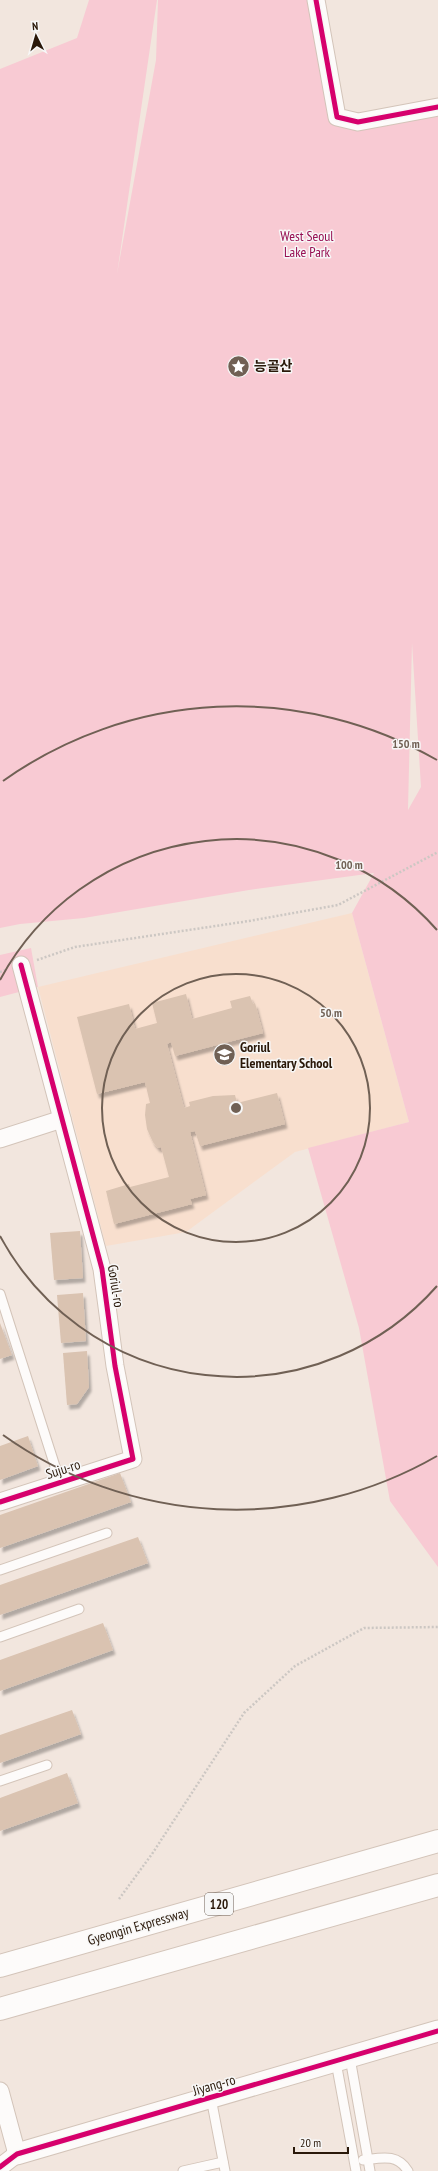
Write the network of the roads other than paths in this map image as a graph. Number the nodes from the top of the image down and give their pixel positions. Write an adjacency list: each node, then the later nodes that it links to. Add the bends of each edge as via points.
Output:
1 (316, 0): 2 (street, via 337,117 358,122)
2 (438, 107)
3 (21, 965): 4 (street, Goriul-ro)
4 (62, 1119): 5 (street); 7 (street, Goriul-ro, via 102,1269 115,1366)
5 (0, 1139)
6 (0, 1294): 8 (lane)
7 (132, 1459): 8 (street, Suju-ro)
8 (60, 1482): 9 (street, Suju-ro)
9 (0, 1502)
10 (107, 1533): 11 (lane)
11 (0, 1570)
12 (79, 1609): 13 (lane)
13 (0, 1637)
14 (47, 1765): 15 (lane)
15 (0, 1781)
16 (438, 1841): 18 (highway, Gyeongin Expressway / 120)
17 (438, 1885): 19 (highway)
18 (0, 1966)
19 (0, 2009)
20 (438, 2031): 21 (street, Jiyang-ro)
21 (343, 2060): 23 (street, Jiyang-ro); 25 (lane); 26 (lane)
22 (0, 2092): 24 (street)
23 (211, 2098): 24 (street, Jiyang-ro); 28 (lane)
24 (17, 2154): 27 (street, Jiyang-ro)
25 (368, 2160): 26 (lane); 30 (lane); 31 (lane, via 386,2157 397,2159)
26 (355, 2166)
27 (0, 2167)
28 (224, 2167): 29 (lane)
29 (183, 2171)
30 (370, 2171)
31 (408, 2171)

